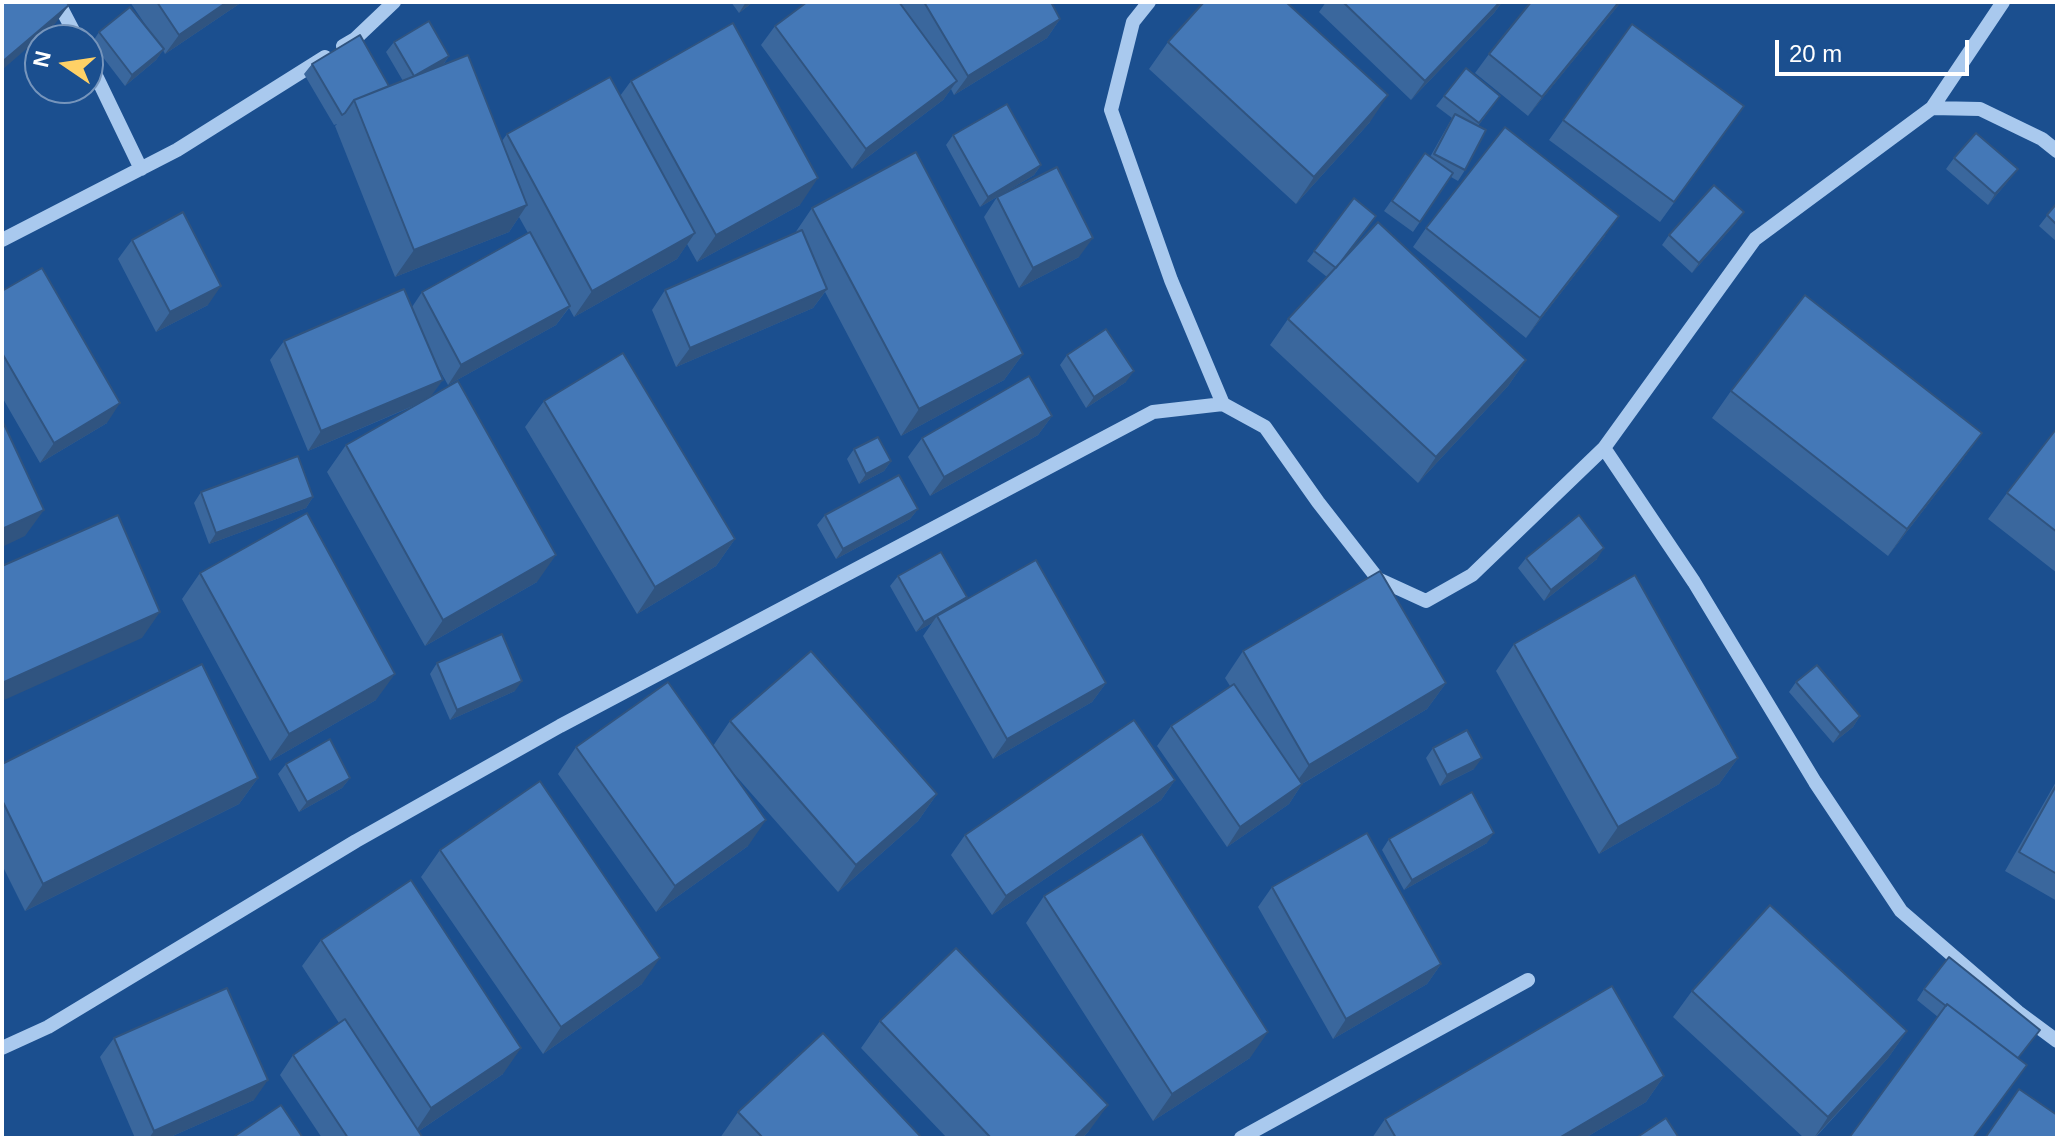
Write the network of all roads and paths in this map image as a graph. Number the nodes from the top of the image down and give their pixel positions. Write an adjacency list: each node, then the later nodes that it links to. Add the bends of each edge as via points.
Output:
1 (58, 2): 5 (street)
2 (394, 2): 9 (street, via 355,39)
3 (1149, 2): 11 (street, via 1133,22 1111,110 1171,280)
4 (2003, 2): 7 (street)
5 (70, 24)
6 (104, 92): 9 (street)
7 (1932, 108): 8 (street, via 1980,109); 12 (street, via 1755,239)
8 (2057, 151)
9 (141, 169): 10 (street)
10 (2, 240)
11 (1223, 404): 12 (street, via 1265,427 1378,579 1426,601 1472,575); 15 (street, via 1153,412 560,726 356,841 48,1027)
12 (1604, 448): 14 (street, via 1901,911)
13 (1528, 980): 16 (street)
14 (2057, 1041)
15 (2, 1048)
16 (1241, 1138)

